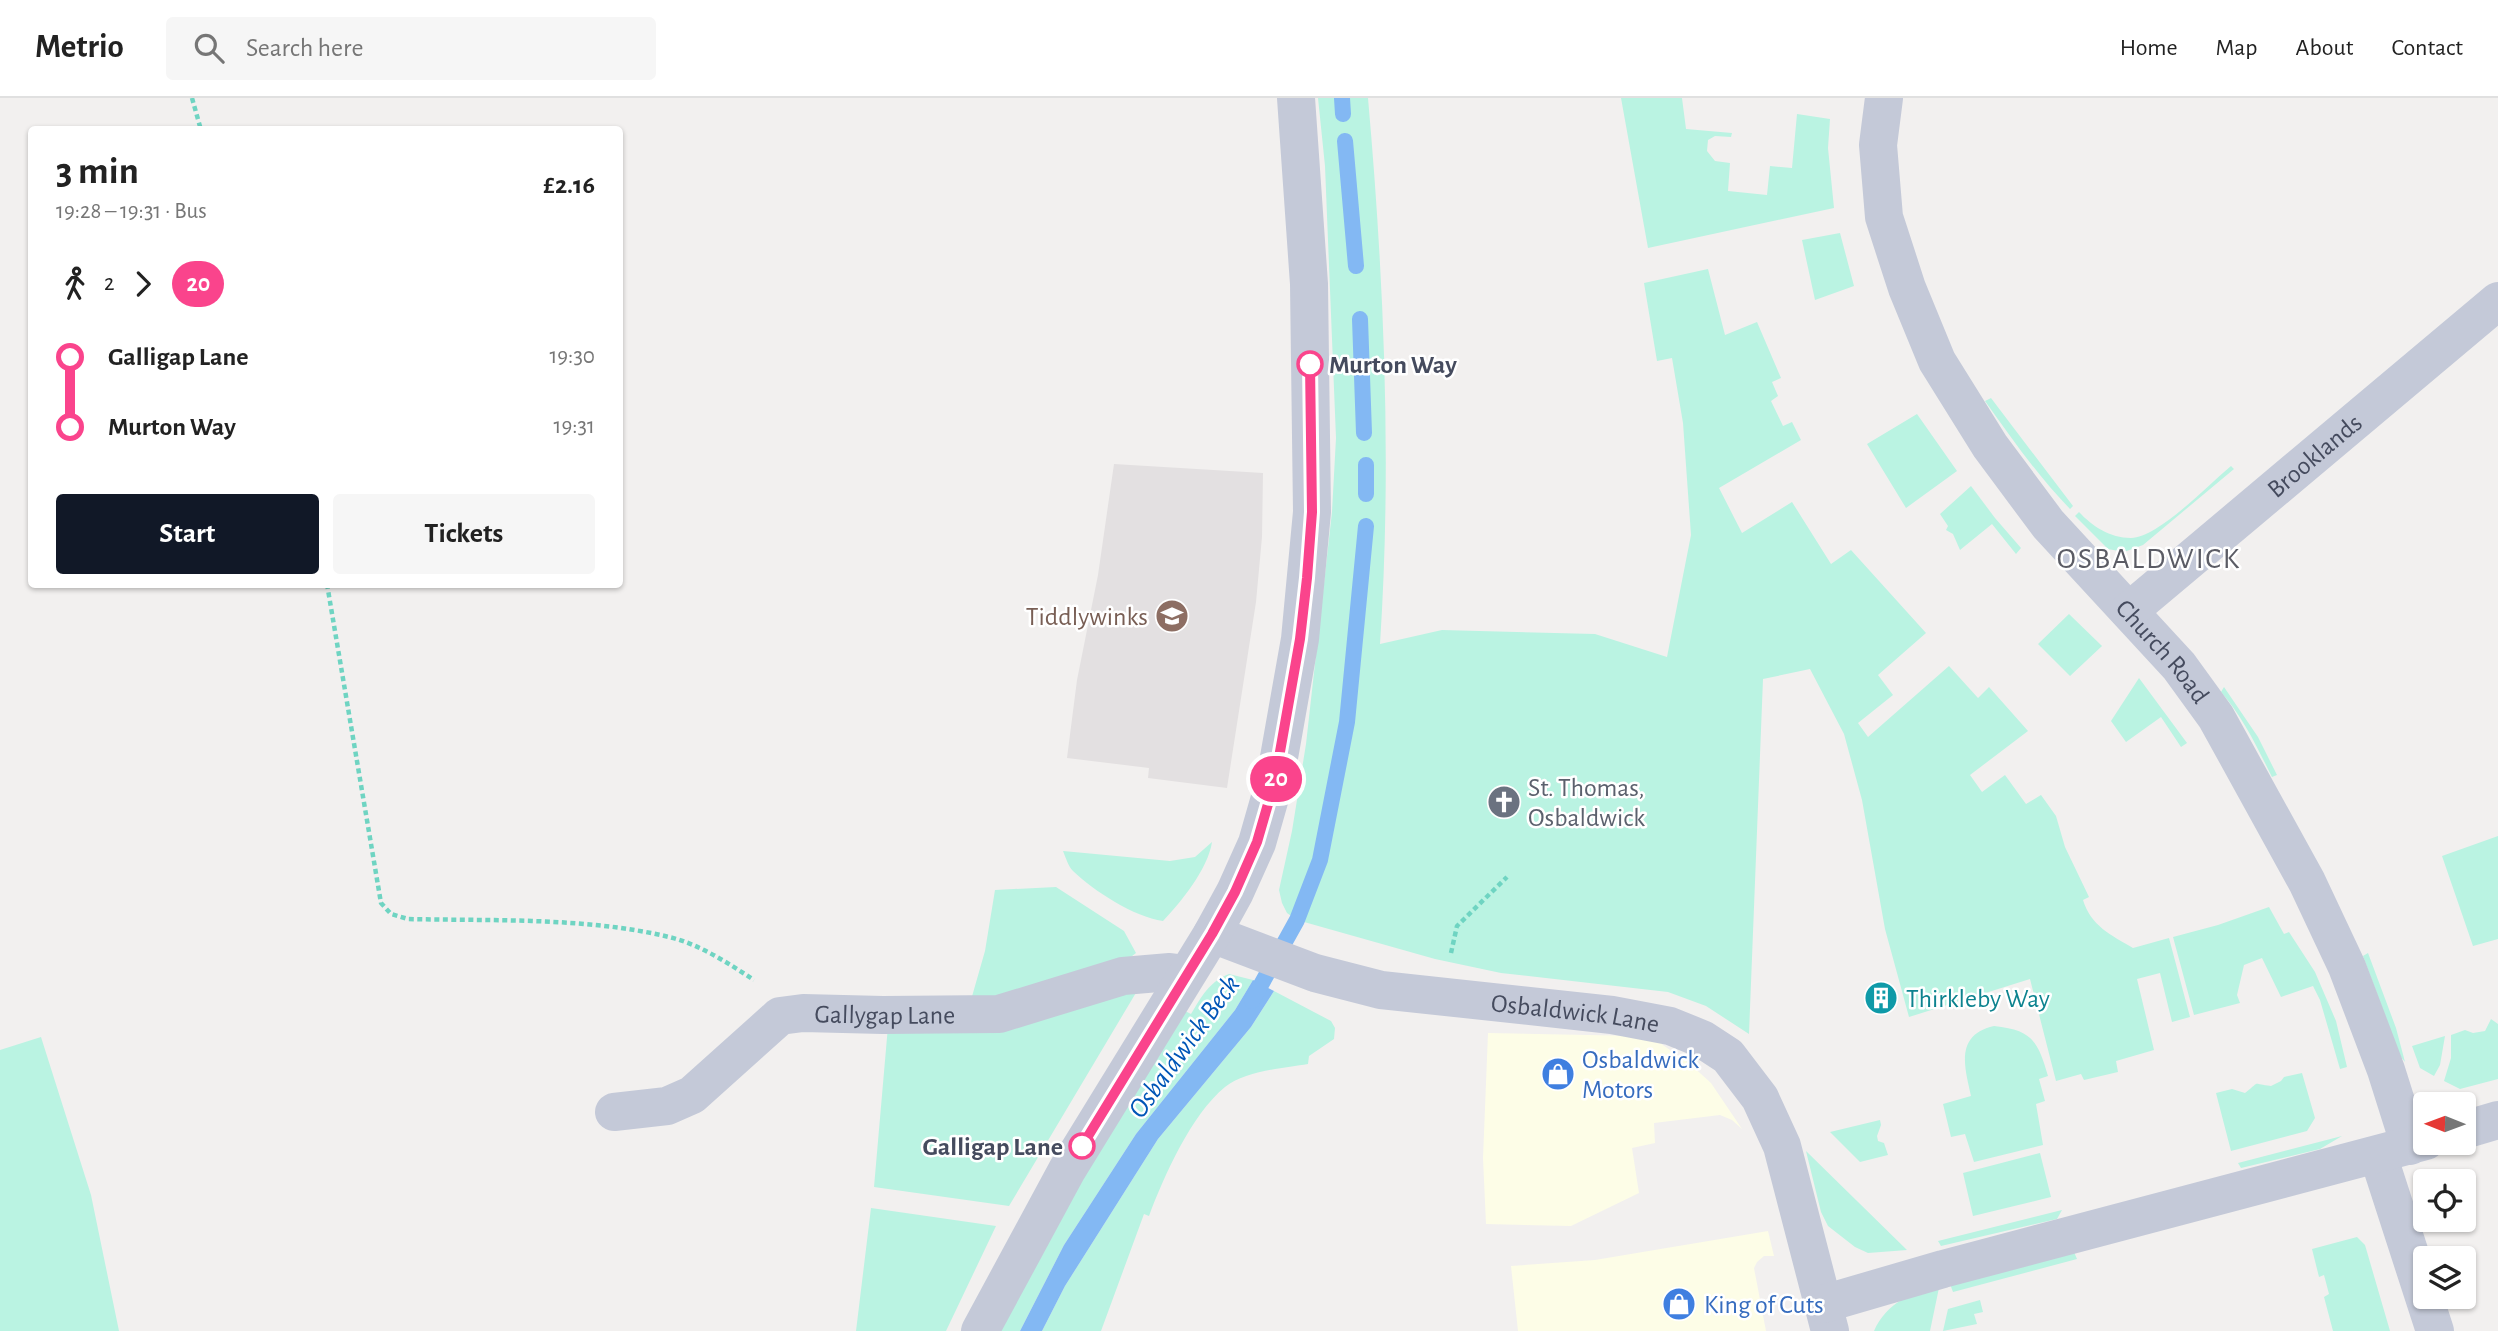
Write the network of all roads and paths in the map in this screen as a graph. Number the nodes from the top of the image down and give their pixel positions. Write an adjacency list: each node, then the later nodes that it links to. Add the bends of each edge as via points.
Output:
1 (192, 98): 4 (path)
2 (1296, 98): 9 (street, via 1310,293 1312,512 1307,578 1275,780 1257,842 1235,892)
3 (1884, 98): 7 (street, Church Road, via 1878,145 1884,217 1937,361 1990,446 2048,524)
4 (200, 126)
5 (2498, 301): 7 (street, Brooklands)
6 (328, 588): 12 (path, via 382,903 391,914 408,919 575,923 670,937 724,960)
7 (2129, 611): 16 (street, Church Road, via 2179,666 2216,717 2295,860 2347,967 2386,1070)
8 (1507, 877): 11 (path, via 1457,926)
9 (1229, 940): 10 (street); 11 (street, Osbaldwick Lane, via 1315,973 1381,990)
10 (1186, 974): 12 (street, Gallygap Lane, via 1123,976 999,1014); 18 (street, via 1067,1170)
11 (1440, 998): 17 (street, Osbaldwick Lane, via 1612,1015 1670,1026 1703,1039 1728,1056 1760,1098 1782,1146)
12 (803, 1013): 13 (street, Gallygap Lane, via 780,1016 692,1095 667,1105)
13 (614, 1112)
14 (2498, 1120): 15 (street)
15 (2476, 1126)
16 (2404, 1147): 17 (street, via 1943,1269); 19 (street, Church Road)
17 (1826, 1317)
18 (980, 1331)
19 (2435, 1331)

